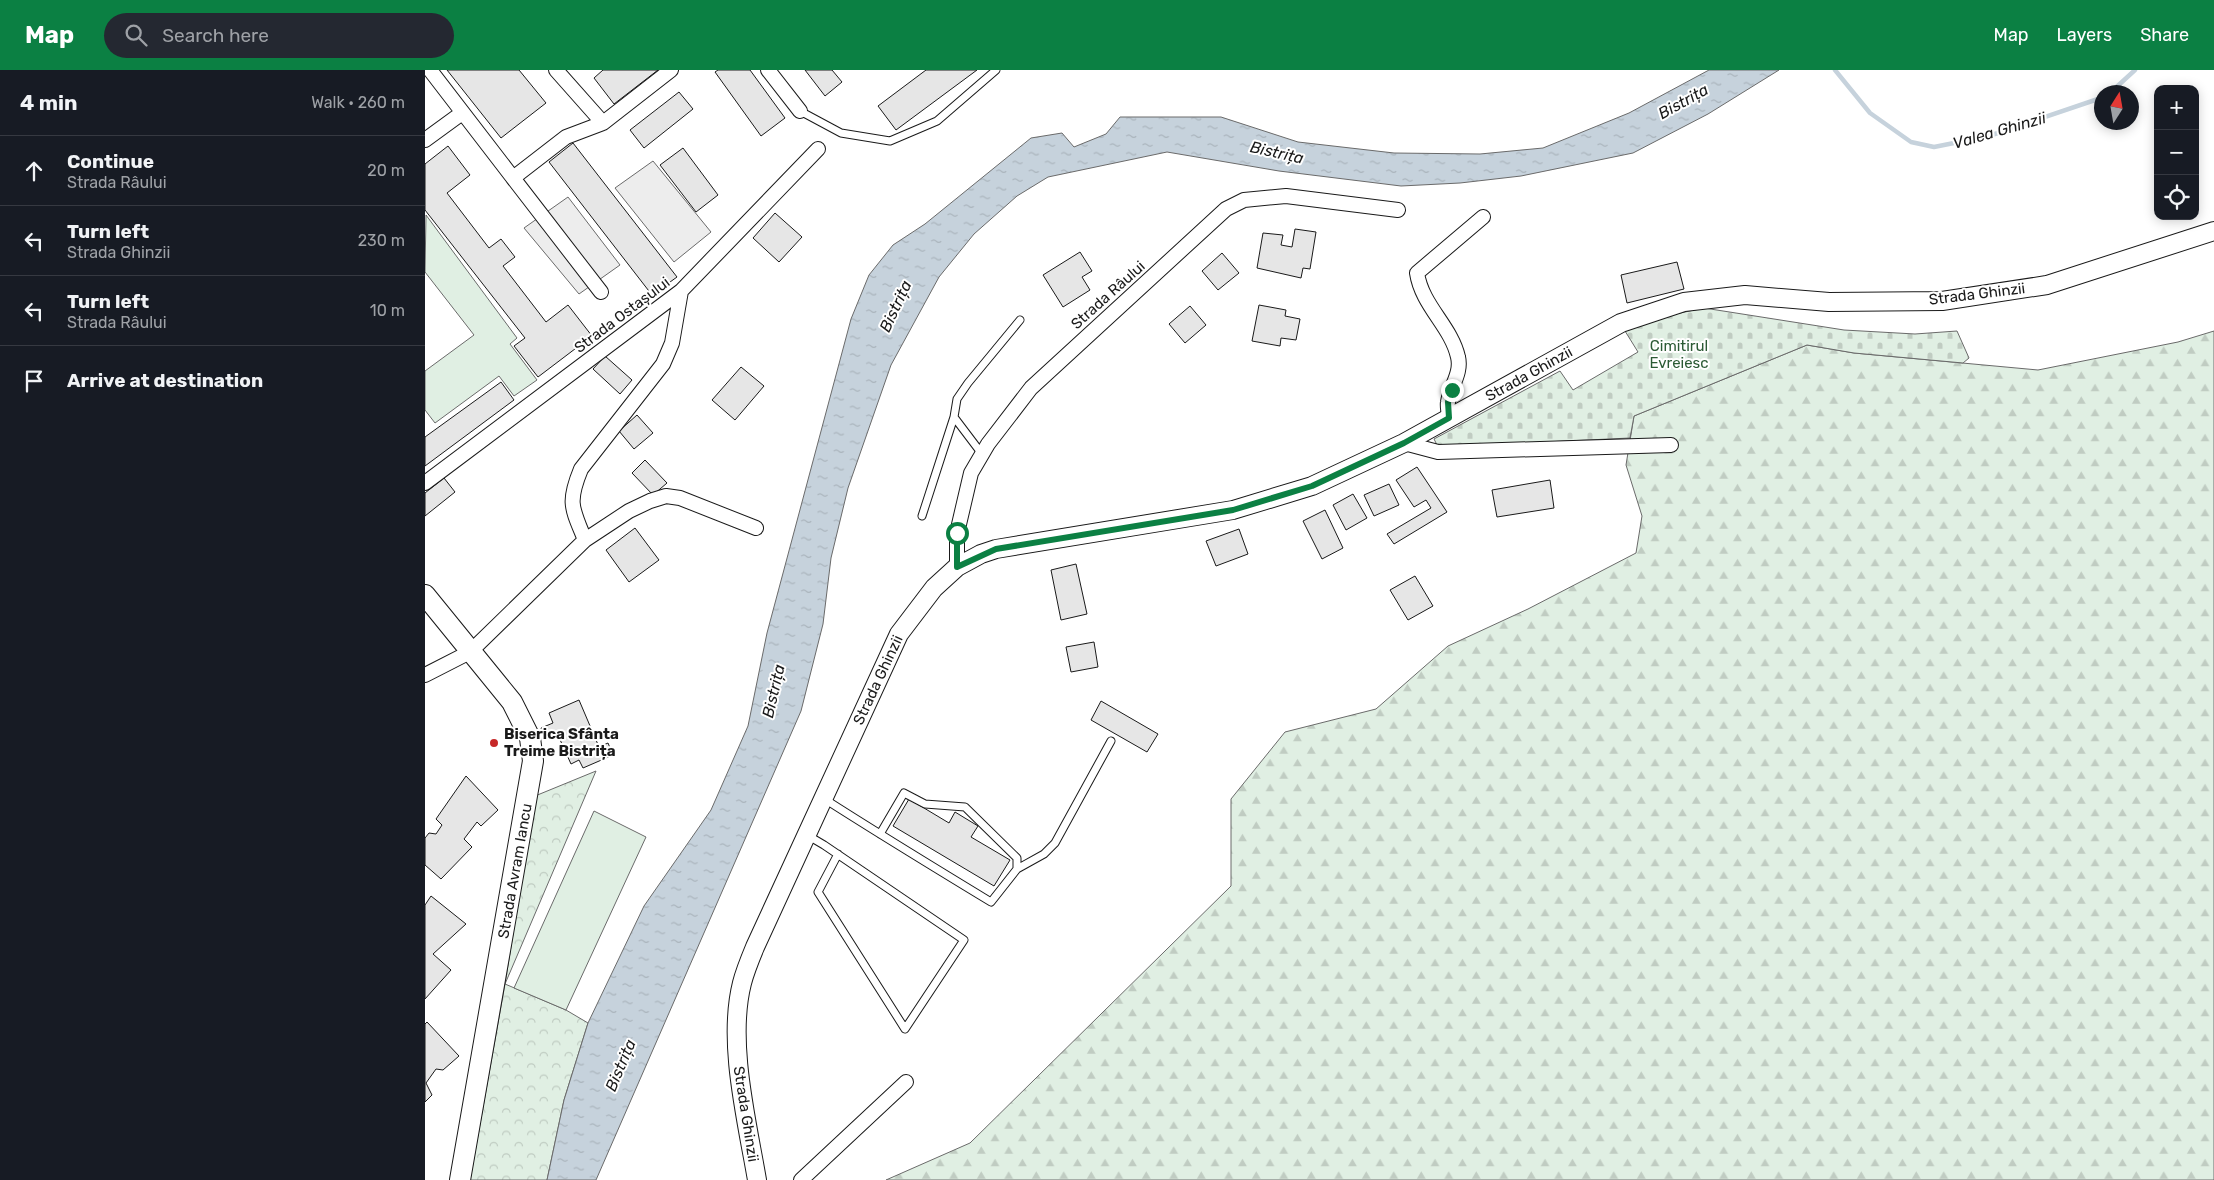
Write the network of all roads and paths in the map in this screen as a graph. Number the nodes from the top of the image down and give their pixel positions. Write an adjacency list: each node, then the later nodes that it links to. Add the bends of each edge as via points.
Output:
1 (429, 70): 7 (street)
2 (556, 70): 8 (street)
3 (671, 70): 8 (street)
4 (768, 70): 6 (street)
5 (996, 70): 6 (lane, via 937,121 890,141 841,133)
6 (801, 111)
7 (462, 113): 9 (street); 11 (street)
8 (603, 123): 11 (street, via 566,137)
9 (425, 140)
10 (817, 149): 15 (street, Strada Ostașului)
11 (513, 178): 16 (street)
12 (1398, 210): 22 (street, Strada Râului, via 1286,196 1244,200 1227,209 1031,388)
13 (1483, 216): 19 (street, via 1417,273 1425,300 1453,342 1458,356 1459,366 1448,402)
14 (2214, 231): 19 (street, Strada Ghinzii, via 2047,285 1942,301 1829,302 1745,295 1684,302 1621,322)
15 (681, 291): 23 (street, Strada Ostașului); 26 (street, via 675,326 663,364 581,469 573,489 573,512)
16 (601, 292)
17 (1020, 320): 18 (lane, via 957,399)
18 (955, 417): 22 (lane); 24 (lane)
19 (1449, 418): 20 (street, Strada Ghinzii)
20 (1404, 443): 21 (street, via 1438,452); 27 (street, Strada Ghinzii, via 1312,486 1233,510 996,549)
21 (1671, 445)
22 (983, 454): 27 (street, Strada Râului, via 971,473 965,495 957,533)
23 (425, 483)
24 (922, 516)
25 (756, 528): 26 (street, via 680,498 666,496 629,511)
26 (585, 540): 29 (street)
27 (957, 567): 32 (street, Strada Ghinzii, via 934,588 899,634)
28 (425, 595): 29 (main road, Strada Avram Iancu)
29 (470, 652): 30 (street); 38 (main road, Strada Avram Iancu, via 512,702 531,738 533,762)
30 (425, 675)
31 (1111, 741): 36 (lane, via 1055,843 1044,854)
32 (823, 798): 33 (lane); 34 (street, Strada Ghinzii)
33 (880, 834): 36 (lane, via 991,902); 36 (lane, via 904,793 925,804 965,807 1017,858)
34 (806, 835): 35 (lane); 39 (street, Strada Ghinzii, via 755,947 742,984 738,1016 738,1070)
35 (837, 854): 35 (lane, via 964,940 905,1030 817,892)
36 (1017, 870)
37 (906, 1082): 40 (street)
38 (459, 1180)
39 (757, 1180)
40 (801, 1180)

